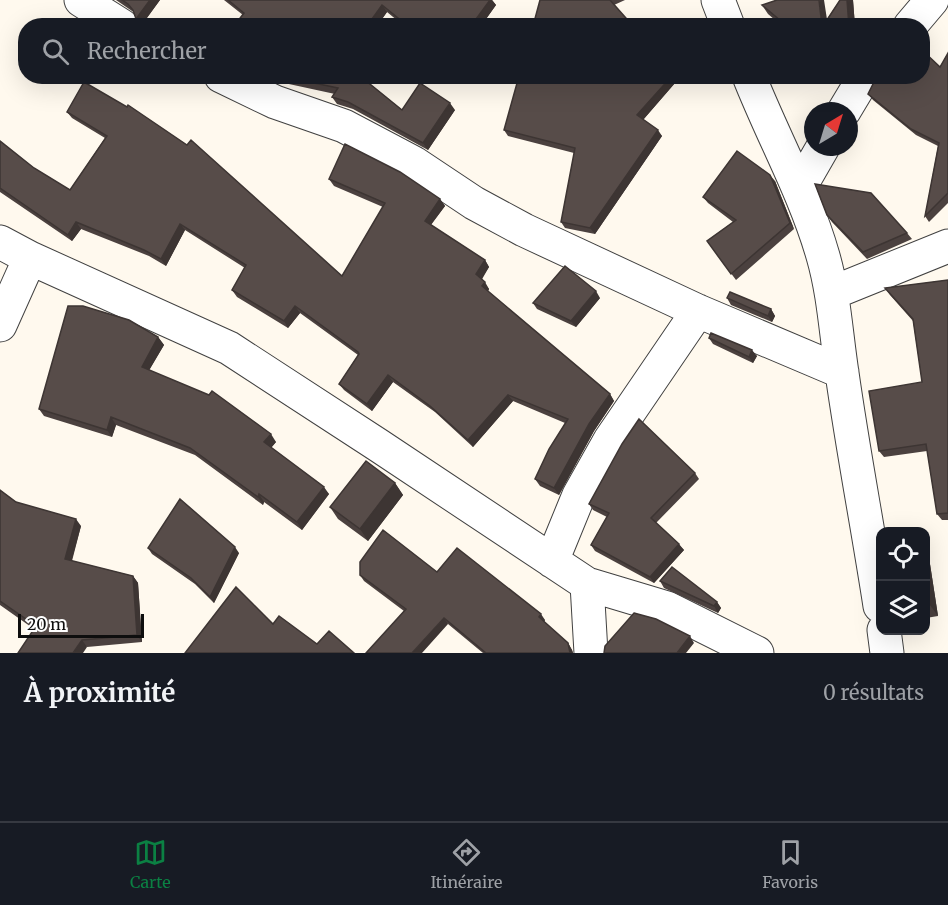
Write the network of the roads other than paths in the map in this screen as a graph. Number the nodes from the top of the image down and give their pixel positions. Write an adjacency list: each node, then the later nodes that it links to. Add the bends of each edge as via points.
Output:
1 (81, 0): 4 (street)
2 (718, 0): 5 (street)
3 (932, 0): 6 (street)
4 (109, 18)
5 (725, 18)
6 (917, 18)
7 (238, 84): 17 (street, via 275,102 344,126 524,230)
8 (751, 84): 12 (street)
9 (860, 84): 10 (street)
10 (849, 102)
11 (818, 156): 12 (street)
12 (800, 187): 16 (street)
13 (0, 242): 15 (street)
14 (948, 246): 16 (street)
15 (30, 258): 18 (street); 20 (street, via 229,348)
16 (832, 293): 19 (street)
17 (698, 311): 19 (street); 20 (street, via 610,440 579,495)
18 (0, 325)
19 (842, 372): 21 (street)
20 (552, 561): 22 (street)
21 (876, 581)
22 (587, 584): 24 (street); 25 (street, via 667,608)
23 (885, 635): 26 (street)
24 (591, 653)
25 (757, 653)
26 (887, 653)

